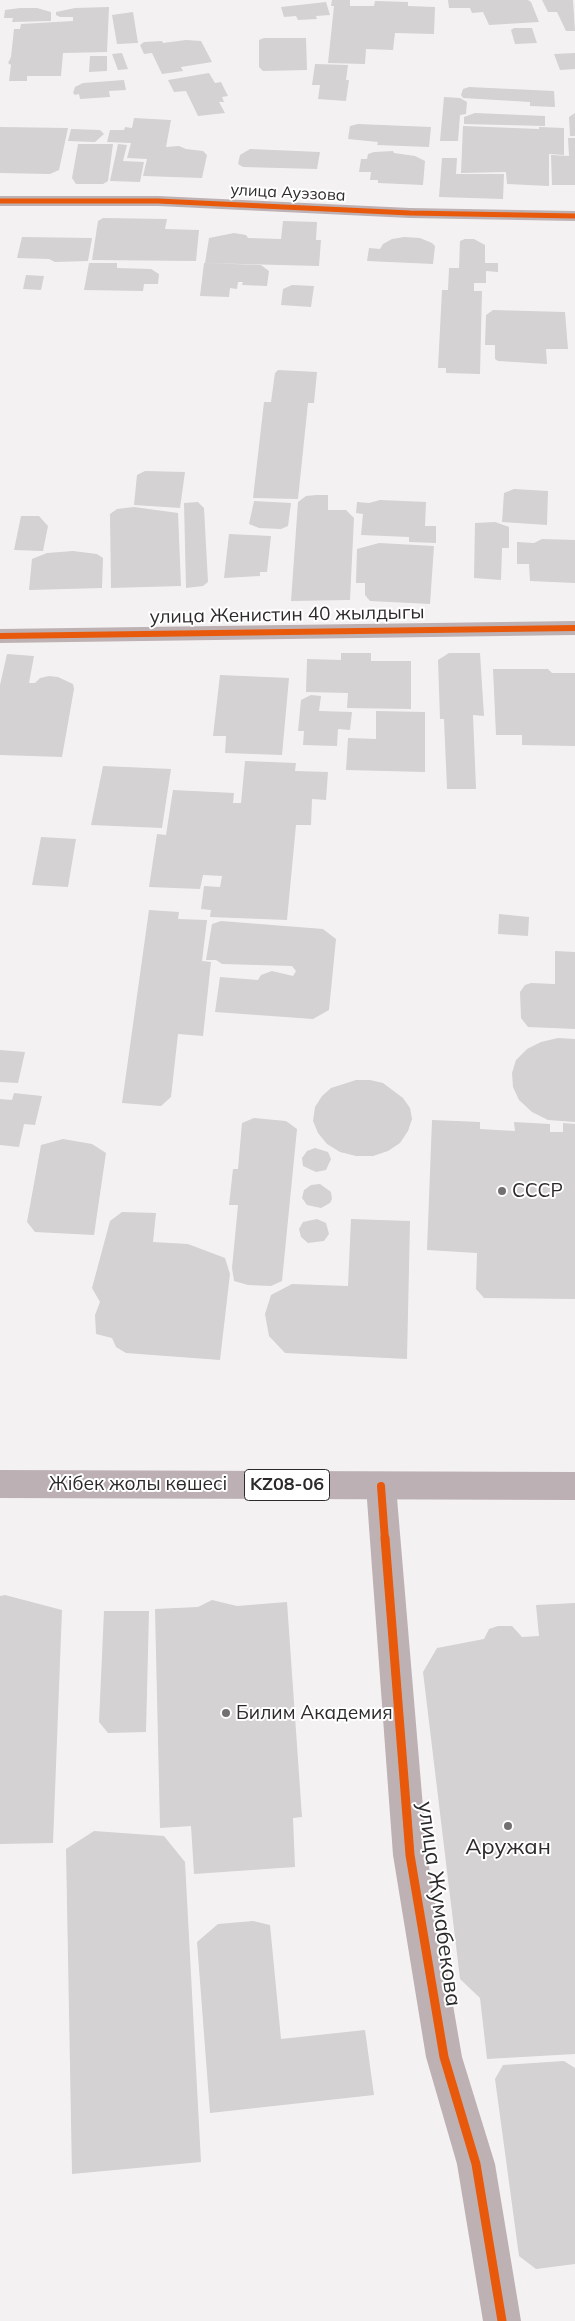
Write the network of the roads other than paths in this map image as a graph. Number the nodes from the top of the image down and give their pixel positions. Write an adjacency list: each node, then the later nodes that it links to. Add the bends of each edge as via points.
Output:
1 (0, 201): 2 (street, улица Ауэзова, via 158,201 410,213)
2 (575, 216)
3 (575, 628): 4 (street, улица Женистин 40 жылдыгы)
4 (0, 636)
5 (0, 1484): 6 (highway, Жібек жолы көшесі / KZ08-06)
6 (381, 1486): 7 (highway, Жібек жолы көшесі / KZ08-06); 8 (street, улица Жумабекова, via 410,1855 444,2057 476,2164)
7 (575, 1486)
8 (502, 2321)

